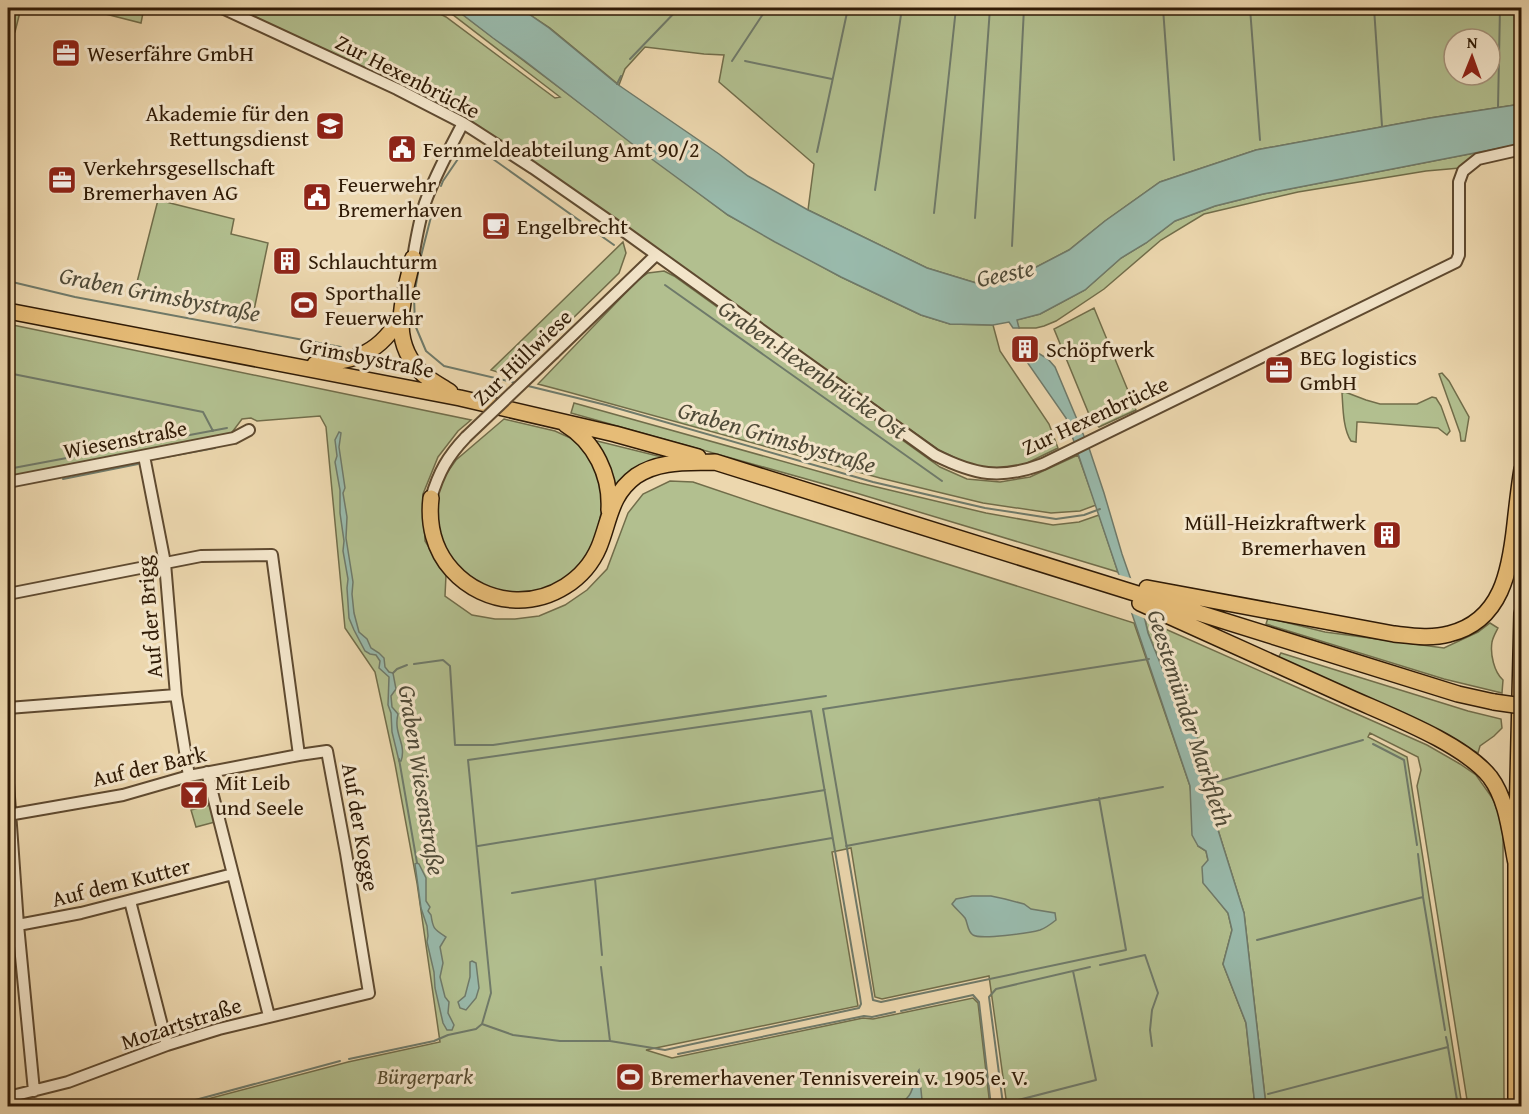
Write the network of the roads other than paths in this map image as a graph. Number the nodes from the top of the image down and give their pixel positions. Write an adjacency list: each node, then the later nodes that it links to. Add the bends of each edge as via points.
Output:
1 (222, 8): 2 (street, Zur Hexenbrücke)
2 (462, 123): 4 (street, Zur Hexenbrücke); 5 (street, via 428,195)
3 (1521, 149): 4 (street, Zur Hexenbrücke, via 1478,159 1463,171 1459,182 1456,262 1094,439 1027,470 1008,474 973,471 935,455)
4 (656, 255): 16 (street, Zur Hüllwiese, bridge, via 466,437 442,468)
5 (412, 258): 7 (highway)
6 (8, 311): 8 (highway, Grimsbystraße)
7 (401, 315): 8 (highway, via 390,333 365,354 345,361); 9 (highway, via 404,346 414,364 429,379)
8 (292, 365): 9 (highway, Grimsbystraße)
9 (460, 398): 10 (highway, Grimsbystraße)
10 (557, 420): 13 (highway, Grimsbystraße); 17 (highway, via 579,435 596,454 609,490)
11 (249, 430): 12 (street, Wiesenstraße, via 234,438)
12 (144, 456): 15 (street, Wiesenstraße); 18 (street, Auf der Brigg)
13 (715, 462): 17 (highway, via 672,463 648,470 627,484); 20 (highway, Grimsbystraße)
14 (1521, 469): 20 (highway, via 1504,585 1480,620 1470,627 1426,637)
15 (8, 482)
16 (431, 498): 17 (highway, via 433,536 447,564 469,585 508,600 539,598 576,579 596,554)
17 (608, 516)
18 (165, 563): 19 (street); 22 (street, Auf der Brigg); 25 (street, via 201,556 272,555)
19 (8, 594)
20 (1146, 597): 23 (highway, bridge, via 1458,694); 30 (highway, via 1404,722 1473,760 1501,795)
21 (1521, 613): 30 (highway)
22 (176, 694): 24 (street); 27 (street, Auf der Brigg)
23 (1521, 706)
24 (8, 708)
25 (299, 755): 26 (street, Auf der Bark); 34 (street, Auf der Kogge, via 327,751)
26 (207, 772): 27 (street, Auf der Bark); 31 (street)
27 (189, 776): 29 (street, Auf der Bark, via 123,795)
28 (8, 783): 29 (street)
29 (8, 814): 33 (street)
30 (1516, 863): 39 (highway)
31 (233, 874): 32 (street, Auf dem Kutter); 35 (street)
32 (130, 901): 33 (street, Auf dem Kutter); 36 (street)
33 (18, 925): 37 (street)
34 (369, 993): 35 (street, Mozartstraße)
35 (269, 1016): 36 (street, Mozartstraße)
36 (167, 1045): 37 (street, Mozartstraße)
37 (34, 1091): 38 (street, Mozartstraße)
38 (8, 1097)
39 (1516, 1107)

